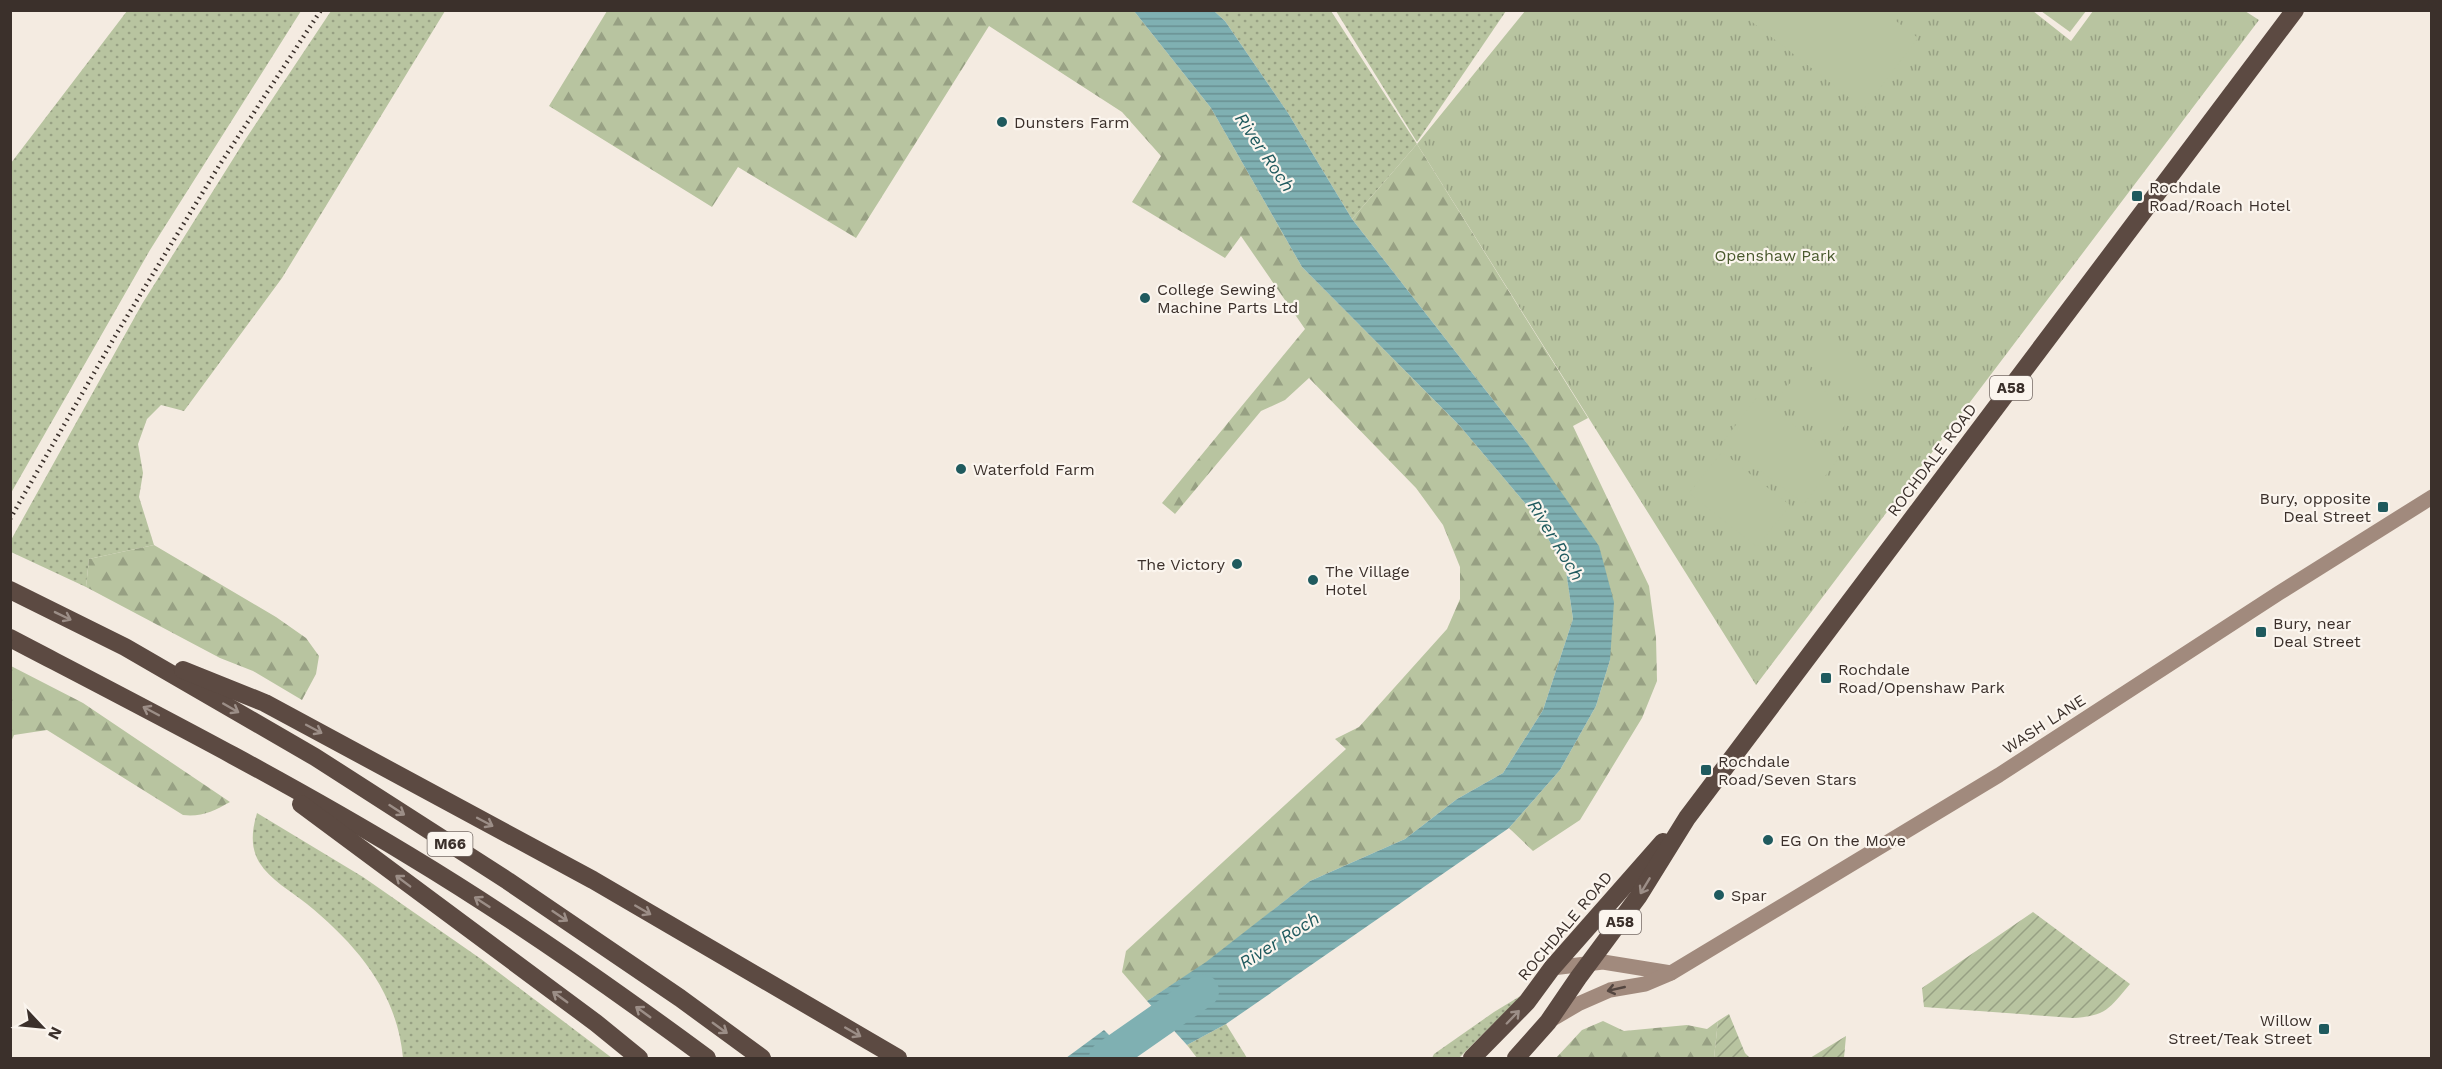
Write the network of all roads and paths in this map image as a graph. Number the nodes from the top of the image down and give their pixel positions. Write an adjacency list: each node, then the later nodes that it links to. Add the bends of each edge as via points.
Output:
1 (2295, 10): 7 (highway, ROCHDALE ROAD / A58)
2 (2432, 497): 10 (main road, WASH LANE, via 1999,775)
3 (10, 590): 5 (highway, M66, one-way to 5)
4 (10, 638): 6 (highway, M66, one-way to 4)
5 (126, 647): 14 (highway, M66, one-way to 14, via 315,758 508,881); 15 (highway, M66, one-way to 15, via 265,703 593,880)
6 (240, 758): 12 (highway, M66, one-way to 6); 13 (highway, M66, one-way to 6, via 608,986 458,887)
7 (1687, 818): 8 (highway, ROCHDALE ROAD / A58, one-way to 8, via 1638,897); 9 (highway, ROCHDALE ROAD / A58)
8 (1588, 964): 9 (main road); 10 (main road, via 1603,962); 11 (highway, ROCHDALE ROAD / A58)
9 (1552, 968): 16 (highway, ROCHDALE ROAD / A58, one-way to 9, via 1527,1002)
10 (1671, 973): 11 (main road, WASH LANE, one-way to 11, via 1645,984 1610,990)
11 (1548, 1022): 17 (highway, ROCHDALE ROAD / A58)
12 (639, 1059)
13 (707, 1059)
14 (762, 1059)
15 (898, 1059)
16 (1472, 1059)
17 (1516, 1059)

